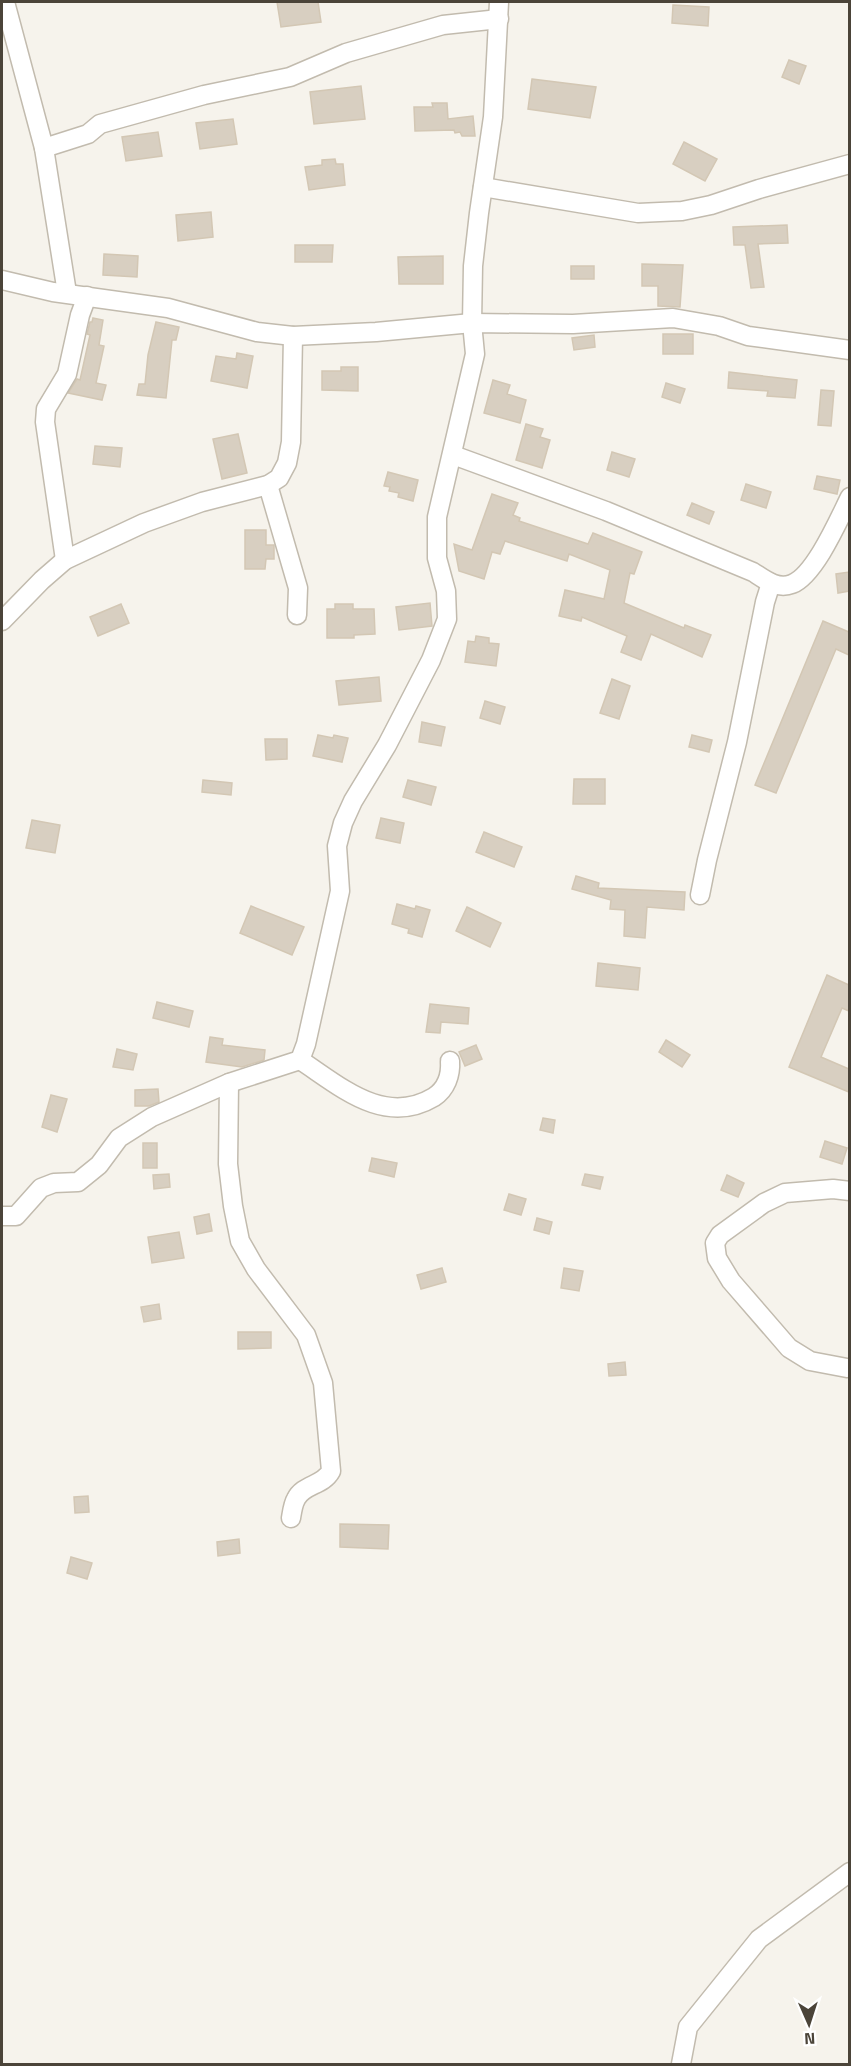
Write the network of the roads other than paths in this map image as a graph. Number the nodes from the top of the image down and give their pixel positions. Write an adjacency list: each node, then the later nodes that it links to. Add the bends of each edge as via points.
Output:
1 (5, 2): 3 (street)
2 (499, 10): 3 (street, via 346,53 290,77 204,95 100,124 88,134); 5 (street, via 493,117)
3 (44, 148): 7 (street)
4 (849, 164): 5 (street, via 711,205 671,211 619,211)
5 (483, 187): 9 (street, via 473,266)
6 (2, 280): 7 (street)
7 (67, 293): 8 (street)
8 (87, 296): 10 (street, via 168,308 257,332); 15 (street, via 67,374 46,409)
9 (472, 322): 10 (street); 11 (street, via 573,324 673,318 748,336); 12 (street, via 475,354)
10 (293, 336): 13 (street, via 291,442 279,478)
11 (849, 350)
12 (453, 455): 16 (street, via 606,511); 20 (street, via 437,517 437,558 446,591 447,619 431,660 343,823 337,846 340,891)
13 (268, 485): 15 (street, via 202,502 104,540); 17 (street, via 298,588)
14 (849, 498): 16 (street, via 813,566 793,584)
15 (65, 560): 18 (street)
16 (771, 583): 19 (street)
17 (297, 615)
18 (2, 621)
19 (700, 895)
20 (300, 1060): 21 (street, via 357,1098 392,1108 423,1103 441,1092 451,1072); 22 (street)
21 (450, 1061)
22 (229, 1083): 24 (street, via 152,1117 119,1138 99,1165 78,1182 41,1188 16,1216); 26 (street, via 228,1164 240,1241 306,1335 323,1383 330,1472 327,1479 306,1488 296,1498)
23 (849, 1191): 25 (street, via 785,1193 764,1203 720,1235 715,1243 717,1257 731,1281 789,1348 810,1361)
24 (2, 1216)
25 (847, 1368)
26 (291, 1518)
27 (849, 1872): 28 (street, via 759,1939 688,2027)
28 (681, 2064)

